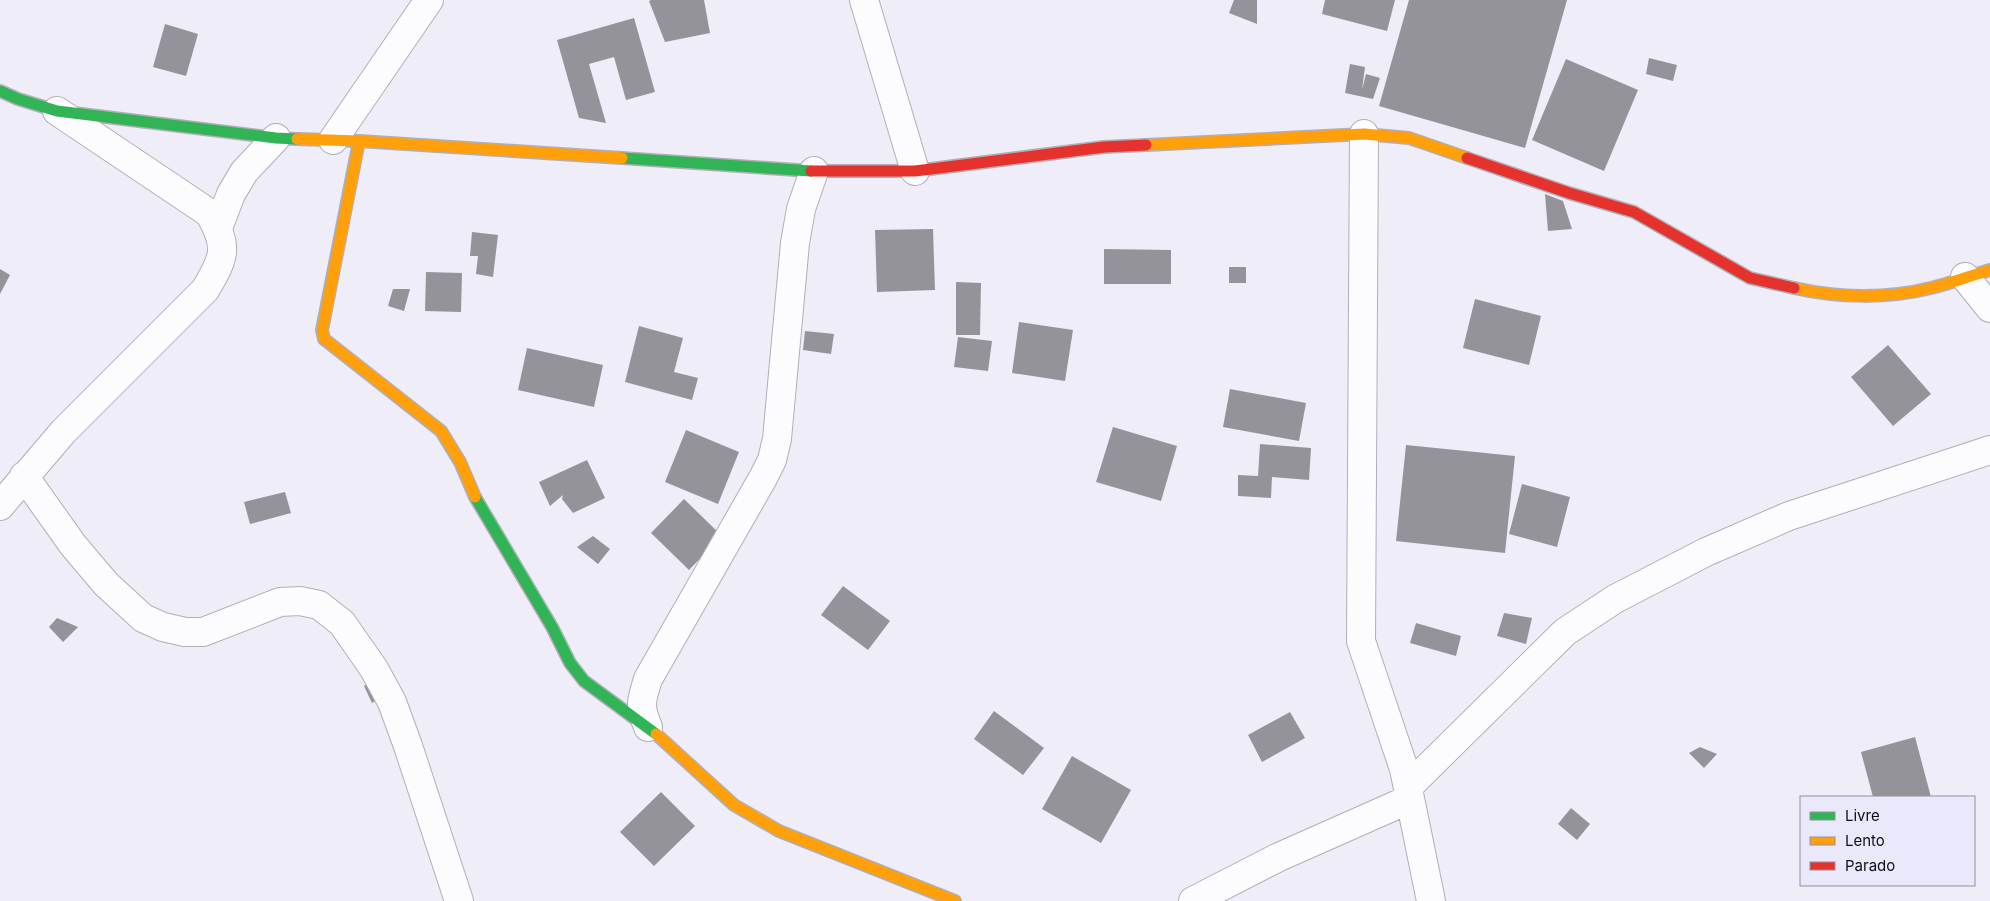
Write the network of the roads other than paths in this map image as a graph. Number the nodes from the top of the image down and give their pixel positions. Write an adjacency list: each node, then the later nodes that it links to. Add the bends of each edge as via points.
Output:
1 (429, 0): 7 (street)
2 (864, 0): 9 (street)
3 (0, 91): 4 (street)
4 (57, 111): 6 (street); 10 (street, via 209,213)
5 (1364, 134): 9 (street, via 1104,147); 11 (street, via 1409,138 1634,212 1750,278 1796,290 1851,296 1893,294 1930,288); 17 (street, via 1361,641)
6 (276, 138): 7 (street); 10 (street, via 244,172 231,194)
7 (346, 141): 8 (street); 16 (street, via 322,330 324,339 441,431 460,462 478,505 552,627 570,663 584,681)
8 (814, 171): 9 (street); 16 (street, via 801,209 795,243 777,439 772,460 648,679 641,712)
9 (915, 171)
10 (218, 228): 14 (street, via 224,251 205,290 63,432)
11 (1978, 274): 12 (street)
12 (1990, 308)
13 (1990, 450): 17 (street, via 1789,516 1706,552 1615,599 1565,632)
14 (24, 476): 15 (street); 18 (street, via 106,584 143,618 163,627 203,632 280,602 300,601 319,605 342,623 392,702)
15 (0, 506)
16 (648, 727): 19 (street, via 734,805 779,831)
17 (1409, 793): 20 (street); 21 (street)
18 (459, 901)
19 (955, 901)
20 (1193, 901)
21 (1431, 901)

